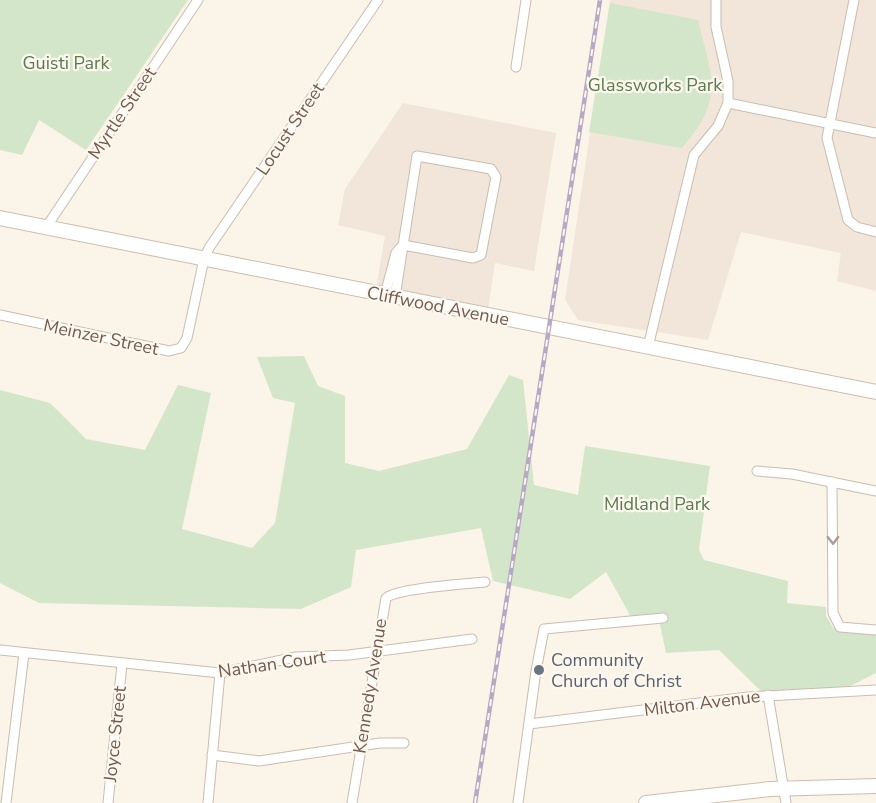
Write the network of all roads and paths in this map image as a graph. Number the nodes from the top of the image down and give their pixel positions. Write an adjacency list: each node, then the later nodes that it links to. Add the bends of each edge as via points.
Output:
1 (198, 0): 11 (street, Myrtle Street)
2 (378, 0): 14 (street, Locust Street)
3 (525, 0): 6 (street)
4 (716, 0): 7 (street, via 716,27 728,81)
5 (854, 0): 8 (street)
6 (516, 67)
7 (728, 103): 8 (street); 17 (street, via 718,126 694,155)
8 (830, 124): 9 (street); 12 (street, via 827,138 848,220)
9 (876, 133)
10 (0, 218): 11 (main road, Cliffwood Avenue)
11 (47, 226): 14 (main road, Cliffwood Avenue)
12 (876, 232)
13 (403, 245): 13 (street, via 417,156 491,169 496,177 481,255 473,258); 15 (street)
14 (204, 259): 15 (main road, Cliffwood Avenue); 16 (street, Meinzer Street, via 187,338 174,351)
15 (390, 296): 17 (main road, Cliffwood Avenue)
16 (0, 315)
17 (648, 347): 18 (main road, Cliffwood Avenue)
18 (876, 392)
19 (757, 471): 20 (street)
20 (832, 482): 21 (street); 24 (street, one-way to 24, via 833,613 840,627)
21 (876, 491)
22 (485, 582): 27 (street, Kennedy Avenue, via 388,595)
23 (663, 618): 33 (street, via 546,627)
24 (876, 630)
25 (472, 639): 27 (street, Nathan Court)
26 (0, 650): 28 (street, Nathan Court)
27 (375, 651): 30 (street, Nathan Court, via 296,657); 35 (street, Kennedy Avenue)
28 (24, 653): 29 (street, Nathan Court); 39 (street)
29 (122, 664): 30 (street, Nathan Court); 40 (street, Joyce Street)
30 (220, 673): 36 (street)
31 (876, 690): 32 (street, Milton Avenue)
32 (768, 695): 33 (street, Milton Avenue); 38 (street)
33 (529, 724): 43 (street)
34 (404, 742): 35 (street)
35 (361, 746): 36 (street, via 259,761); 42 (street, Kennedy Avenue)
36 (212, 755): 41 (street)
37 (876, 786): 38 (main road)
38 (784, 788): 44 (main road); 45 (street)
39 (6, 803)
40 (108, 803)
41 (208, 803)
42 (351, 803)
43 (518, 803)
44 (646, 803)
45 (786, 803)

